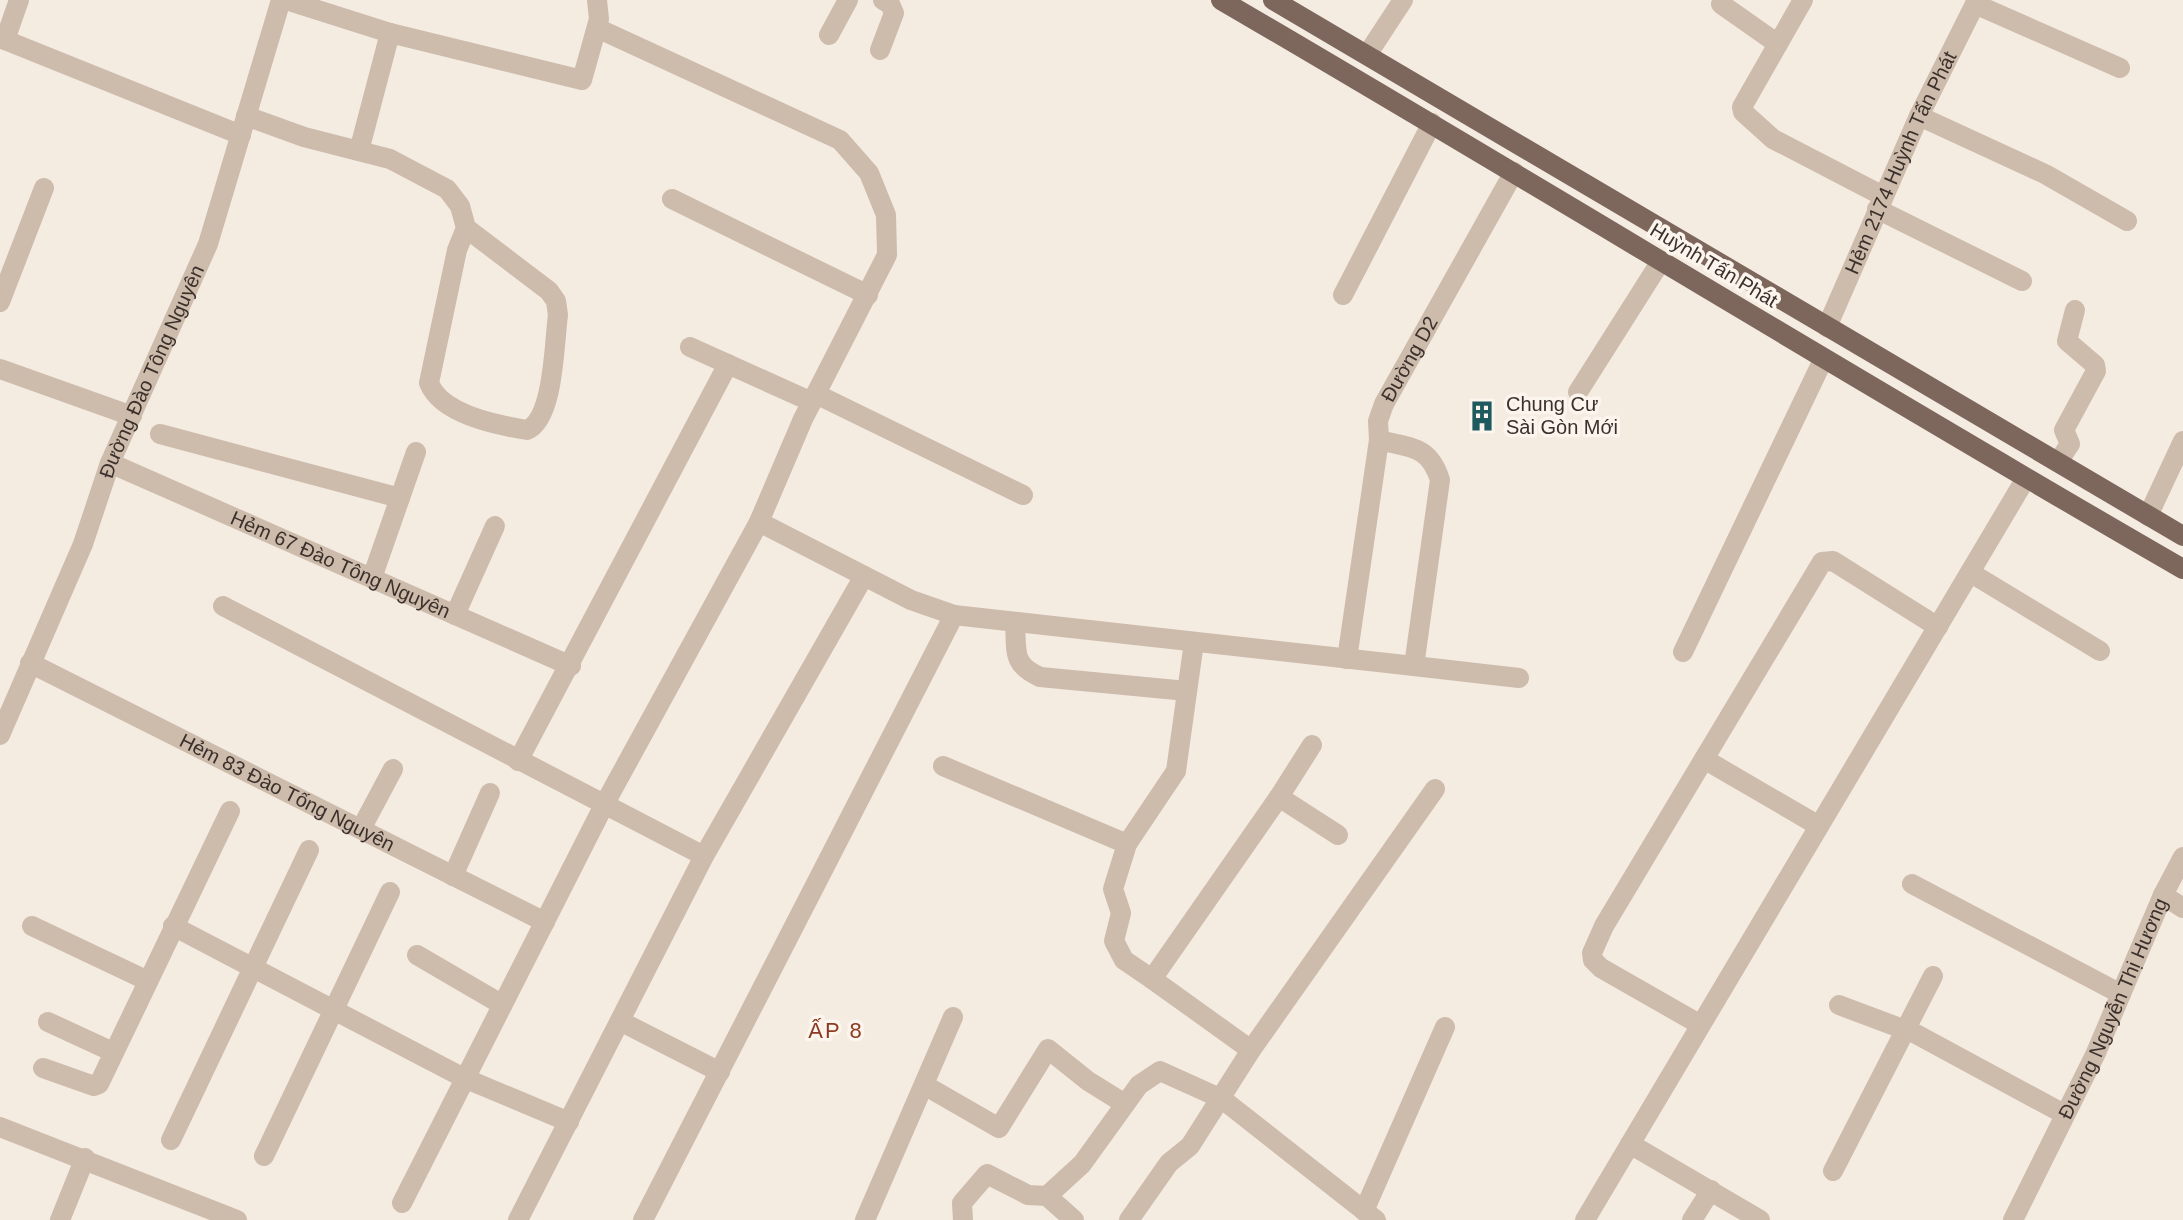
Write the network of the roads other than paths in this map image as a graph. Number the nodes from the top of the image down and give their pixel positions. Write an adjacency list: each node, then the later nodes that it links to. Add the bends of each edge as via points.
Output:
1 (19, 0): 15 (street)
2 (284, 0): 13 (street); 22 (street, Đường Đào Tông Nguyên)
3 (597, 0): 12 (street)
4 (848, 0): 14 (street)
5 (883, 0): 17 (street, via 894,13)
6 (1221, 0): 21 (main road, Huỳnh Tấn Phát)
7 (1273, 0): 18 (main road, Huỳnh Tấn Phát)
8 (1403, 0): 18 (street)
9 (1803, 0): 16 (street)
10 (1976, 2): 19 (street); 20 (street, Hẻm 2174 Huỳnh Tấn Phát)
11 (1721, 4): 16 (street)
12 (597, 28): 13 (street, via 582,80); 33 (street, via 840,140 869,173 886,215 887,255)
13 (390, 33): 23 (street)
14 (829, 35)
15 (3, 39): 22 (street)
16 (1778, 44): 27 (street, via 1743,112 1773,139)
17 (880, 50)
18 (1367, 55): 37 (main road, Huỳnh Tấn Phát)
19 (2120, 68)
20 (1919, 116): 27 (street, Hẻm 2174 Huỳnh Tấn Phát); 28 (street, via 2045,174)
21 (1432, 123): 24 (main road, Huỳnh Tấn Phát); 34 (street)
22 (243, 125): 23 (street); 44 (street, Đường Đào Tông Nguyên, via 208,244)
23 (359, 151): 29 (street, via 390,159 447,189 460,206)
24 (1514, 172): 30 (main road, Huỳnh Tấn Phát); 46 (street, Đường D2, via 1384,404)
25 (44, 188): 31 (street)
26 (672, 199): 33 (street)
27 (1880, 202): 32 (street); 37 (street, Hẻm 2174 Huỳnh Tấn Phát)
28 (2127, 221)
29 (466, 228): 29 (street, via 429,383 434,396 448,406 527,430 546,409 556,301)
30 (1661, 261): 39 (main road, Huỳnh Tấn Phát); 42 (street)
31 (6, 268): 35 (street)
32 (2022, 281)
33 (868, 295): 43 (street)
34 (1343, 295)
35 (0, 302)
36 (2075, 310): 49 (street, via 2067,341 2096,371 2064,430 2070,444)
37 (1827, 327): 49 (main road, Huỳnh Tấn Phát)
38 (690, 347): 40 (street)
39 (1823, 360): 51 (main road, Huỳnh Tấn Phát); 69 (street)
40 (728, 364): 43 (street); 72 (street)
41 (0, 369): 44 (street)
42 (1578, 392)
43 (814, 398): 52 (street); 55 (street)
44 (132, 416): 50 (street, Đường Đào Tông Nguyên)
45 (160, 434): 53 (street)
46 (1379, 440): 70 (street, Đường D2); 73 (street, via 1424,451 1440,480)
47 (2183, 441): 54 (street)
48 (416, 452): 53 (street)
49 (2058, 462): 54 (main road, Huỳnh Tấn Phát)
50 (110, 463): 61 (street, Hẻm 67 Đào Tông Nguyên); 71 (street, Đường Đào Tông Nguyên, via 83,544)
51 (2026, 478): 58 (main road, Huỳnh Tấn Phát); 59 (street)
52 (1023, 495)
53 (400, 498): 61 (street)
54 (2148, 516): 57 (main road, Huỳnh Tấn Phát)
55 (759, 522): 60 (street); 85 (street)
56 (495, 526): 63 (street)
57 (2183, 536)
58 (2183, 569)
59 (1971, 573): 66 (street); 68 (street)
60 (864, 576): 64 (street); 92 (street)
61 (372, 578): 63 (street, Hẻm 67 Đào Tông Nguyên)
62 (223, 606): 79 (street)
63 (455, 615): 72 (street, Hẻm 67 Đào Tông Nguyên)
64 (954, 615): 65 (street); 120 (street)
65 (1015, 622): 67 (street); 75 (street, via 1020,667 1040,677)
66 (1938, 627): 78 (street, via 1833,561 1822,562); 87 (street)
67 (1194, 642): 70 (street); 75 (street)
68 (2100, 651)
69 (1683, 652)
70 (1347, 659): 73 (street)
71 (30, 663): 76 (street, Đường Đào Tông Nguyên); 88 (street, Hẻm 83 Đào Tống Nguyên)
72 (571, 666): 79 (street)
73 (1414, 666): 74 (street)
74 (1519, 678)
75 (1187, 691): 90 (street, via 1176,771)
76 (2, 726)
77 (1312, 745): 84 (street)
78 (1704, 759): 87 (street); 114 (street, via 1592,953 1601,968)
79 (518, 761): 85 (street)
80 (943, 766): 90 (street)
81 (393, 769): 88 (street)
82 (1435, 789): 117 (street)
83 (490, 793): 94 (street)
84 (1279, 797): 89 (street); 105 (street)
85 (604, 805): 92 (street); 99 (street)
86 (230, 811): 101 (street)
87 (1819, 826): 114 (street)
88 (361, 829): 94 (street, Hẻm 83 Đào Tống Nguyên)
89 (1338, 835)
90 (1127, 844): 105 (street, via 1113,889 1121,913 1114,941 1124,960)
91 (309, 850): 103 (street)
92 (704, 856): 112 (street)
93 (2183, 858): 97 (street, Đường Nguyễn Thị Hương)
94 (453, 876): 99 (street, Hẻm 83 Đào Tống Nguyên)
95 (1912, 884): 107 (street)
96 (390, 892): 110 (street)
97 (2163, 895): 98 (street); 107 (street, Đường Nguyễn Thị Hương)
98 (2183, 908)
99 (545, 922): 108 (street)
100 (32, 926): 106 (street)
101 (173, 926): 103 (street); 106 (street)
102 (417, 955): 108 (street)
103 (255, 969): 110 (street); 128 (street)
104 (1933, 976): 116 (street)
105 (1152, 979): 117 (street)
106 (148, 981): 118 (street)
107 (2121, 994): 125 (street, Đường Nguyễn Thị Hương)
108 (501, 1004): 121 (street)
109 (1839, 1005): 116 (street)
110 (332, 1009): 121 (street); 130 (street)
111 (953, 1017): 122 (street)
112 (620, 1021): 120 (street); 126 (street)
113 (48, 1022): 118 (street)
114 (1699, 1024): 129 (street)
115 (1445, 1027): 138 (street)
116 (1906, 1030): 125 (street); 132 (street)
117 (1251, 1050): 123 (street)
118 (113, 1052): 119 (street, via 94,1086)
119 (43, 1068)
120 (720, 1072): 142 (street)
121 (464, 1078): 126 (street); 135 (street)
122 (926, 1086): 124 (street, via 999,1128 1048,1049); 143 (street)
123 (1222, 1099): 124 (street, via 1160,1071 1139,1085); 138 (street); 146 (street)
124 (1125, 1104): 134 (street, via 1082,1164)
125 (2064, 1114): 137 (street, Đường Nguyễn Thị Hương)
126 (569, 1122): 141 (street)
127 (0, 1127): 131 (street)
128 (171, 1140)
129 (1630, 1144): 133 (street); 147 (street)
130 (264, 1156)
131 (85, 1158): 136 (street); 139 (street)
132 (1833, 1171)
133 (1711, 1190): 148 (street); 149 (street)
134 (1047, 1196): 144 (street, via 1028,1195 987,1174 962,1203); 145 (street)
135 (402, 1203)
136 (198, 1212): 140 (street)
137 (2017, 1213)
138 (1370, 1216)
139 (60, 1220)
140 (237, 1220)
141 (518, 1220)
142 (643, 1220)
143 (865, 1220)
144 (963, 1220)
145 (1074, 1220)
146 (1129, 1220)
147 (1585, 1220)
148 (1692, 1220)
149 (1760, 1220)

